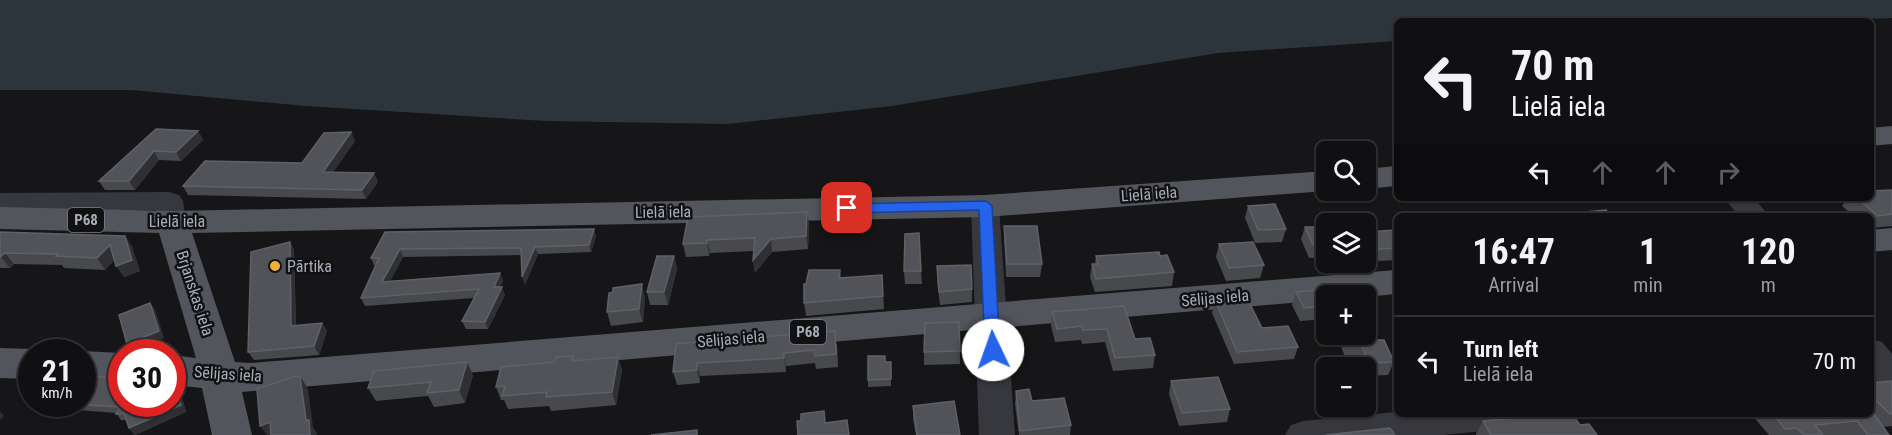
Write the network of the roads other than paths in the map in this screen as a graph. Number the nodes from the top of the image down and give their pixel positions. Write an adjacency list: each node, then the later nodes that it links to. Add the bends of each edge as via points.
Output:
1 (1892, 135): 2 (main road)
2 (1874, 137)
3 (1394, 176): 4 (main road)
4 (1376, 178)
5 (1316, 183): 8 (main road, Lielā iela / P68)
6 (1741, 201): 9 (street)
7 (0, 202): 11 (street, via 168,201)
8 (986, 206): 11 (main road, Lielā iela / P68); 15 (street)
9 (1752, 213)
10 (0, 218): 11 (main road, Lielā iela / P68)
11 (172, 222): 20 (main road, Brjanskas iela)
12 (1892, 239): 13 (main road)
13 (1874, 241)
14 (1394, 282): 15 (main road, Sēlijas iela / P68)
15 (991, 317): 20 (main road, Sēlijas iela / P68, via 250,378); 25 (street)
16 (1874, 356): 21 (street)
17 (0, 363): 18 (main road)
18 (18, 364)
19 (186, 371): 20 (main road, Sēlijas iela / P68)
20 (219, 374): 24 (main road, Brjanskas iela)
21 (1892, 376): 22 (street)
22 (1874, 378)
23 (1484, 417): 26 (street)
24 (232, 435)
25 (997, 435)
26 (1303, 435)

